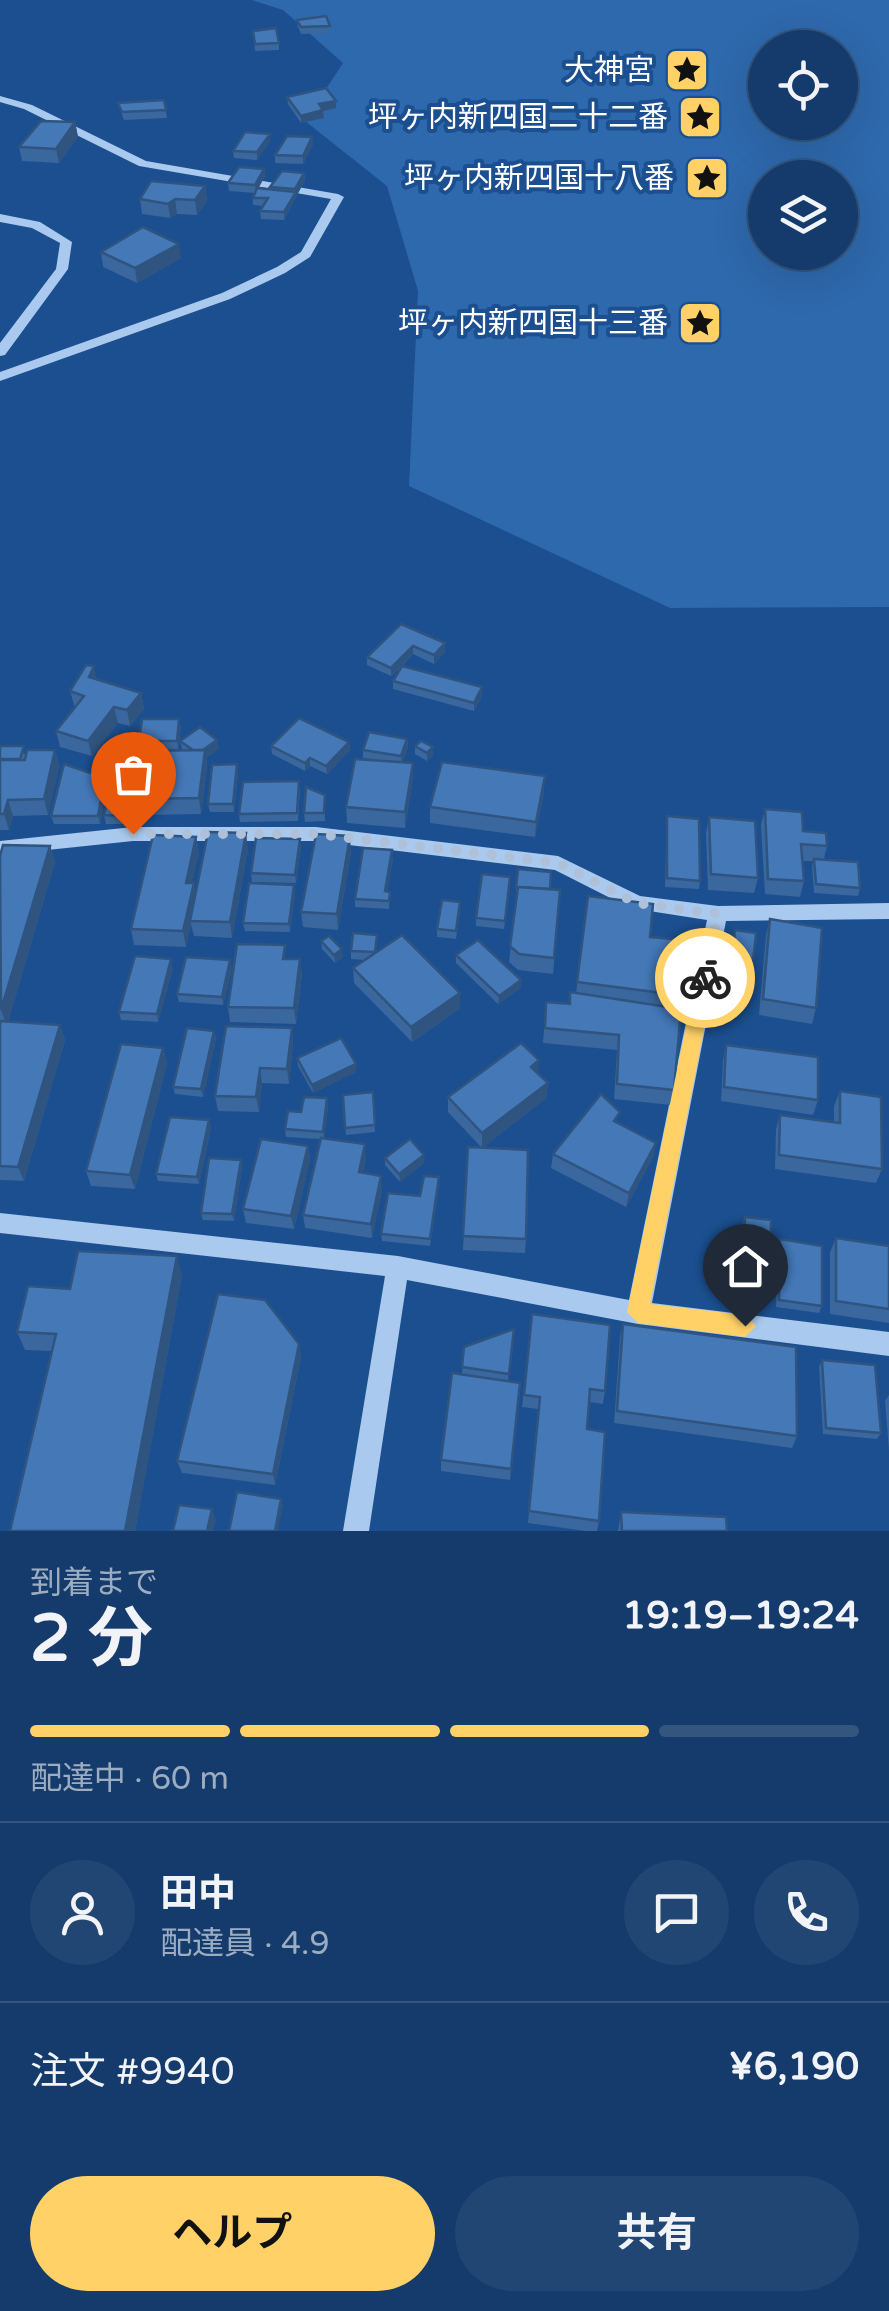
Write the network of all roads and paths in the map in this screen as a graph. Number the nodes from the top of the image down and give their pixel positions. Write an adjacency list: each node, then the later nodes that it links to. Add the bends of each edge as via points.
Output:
1 (0, 99): 4 (street, via 144,164 338,197 306,254 281,270)
2 (0, 218): 3 (street, via 54,232 66,242 66,254 62,269)
3 (0, 352)
4 (0, 378)
5 (0, 848): 7 (street, via 133,834 316,834 558,863 636,903)
6 (889, 911): 7 (street)
7 (718, 914): 10 (street)
8 (0, 1223): 9 (street)
9 (398, 1267): 10 (street); 12 (street)
10 (638, 1312): 11 (street)
11 (889, 1344)
12 (356, 1531)

